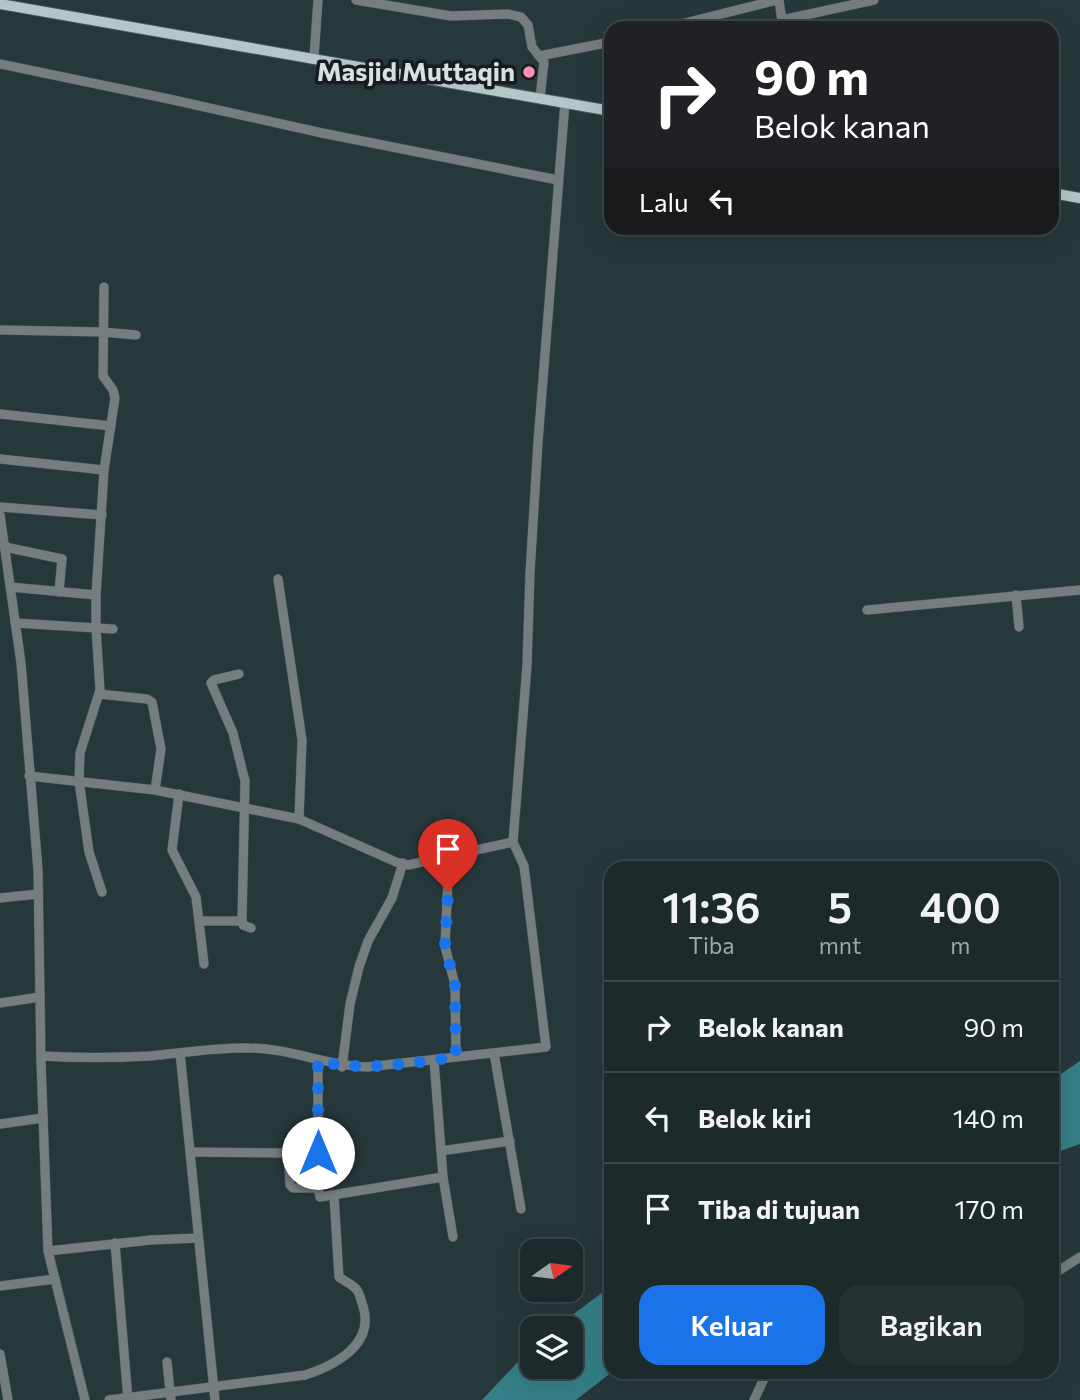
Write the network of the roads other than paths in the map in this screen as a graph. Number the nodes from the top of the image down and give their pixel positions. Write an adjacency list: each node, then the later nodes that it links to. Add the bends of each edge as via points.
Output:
1 (318, 0): 11 (street)
2 (356, 0): 10 (street, via 451,16 517,15 527,22 532,47)
3 (778, 0): 6 (street); 7 (street)
4 (874, 0): 8 (street)
5 (0, 4): 11 (main road)
6 (694, 21)
7 (782, 21)
8 (794, 21)
9 (604, 43): 10 (street)
10 (539, 56): 13 (street, via 545,64)
11 (314, 57): 13 (main road)
12 (0, 64): 16 (street)
13 (540, 98): 14 (main road)
14 (565, 102): 15 (main road); 16 (street)
15 (604, 110)
16 (558, 180): 50 (street)
17 (1059, 194): 18 (main road)
18 (1080, 198)
19 (104, 287): 21 (street)
20 (0, 330): 21 (street)
21 (103, 332): 22 (street); 24 (street, via 103,376 114,393)
22 (136, 335)
23 (0, 414): 24 (street)
24 (111, 426): 26 (street)
25 (0, 458): 26 (street)
26 (104, 470): 29 (street)
27 (0, 507): 29 (street)
28 (0, 514): 30 (street)
29 (102, 514): 35 (street)
30 (5, 547): 32 (street); 34 (street, via 62,559)
31 (278, 579): 49 (street, via 302,740)
32 (10, 587): 34 (street); 38 (street)
33 (1080, 590): 36 (street)
34 (59, 592): 35 (street)
35 (96, 595): 40 (street)
36 (1016, 595): 37 (street); 39 (street)
37 (867, 610)
38 (15, 623): 40 (street); 44 (street)
39 (1019, 627)
40 (96, 628): 41 (street); 43 (street)
41 (113, 629)
42 (239, 674): 48 (street, via 211,683 238,749)
43 (99, 694): 45 (street, via 80,753); 46 (street, via 147,699 153,704 161,749)
44 (29, 776): 45 (street); 54 (street)
45 (79, 781): 46 (street); 53 (street, via 88,847)
46 (155, 790): 47 (street)
47 (179, 794): 48 (street); 56 (street, via 172,850 196,897)
48 (246, 807): 49 (street); 57 (street)
49 (299, 819): 52 (street)
50 (513, 842): 51 (street); 63 (street, via 524,866 546,1045)
51 (449, 857): 52 (street); 65 (street, via 445,946 455,985)
52 (403, 863): 68 (street, via 392,898 359,967)
53 (102, 892)
54 (38, 894): 55 (street); 60 (street)
55 (0, 898)
56 (199, 921): 57 (street); 59 (street)
57 (242, 921): 58 (street)
58 (251, 928)
59 (204, 964)
60 (40, 997): 61 (street); 64 (street)
61 (0, 1003)
62 (180, 1053): 64 (street, via 89,1059); 67 (street, via 255,1048); 73 (street)
63 (494, 1053): 65 (street); 71 (street)
64 (41, 1056): 69 (street)
65 (456, 1057): 66 (street)
66 (434, 1060): 68 (street); 72 (street)
67 (318, 1061): 68 (street); 75 (street)
68 (342, 1067)
69 (43, 1118): 70 (street); 83 (street)
70 (0, 1124)
71 (510, 1140): 72 (street); 79 (street)
72 (441, 1151): 76 (street)
73 (192, 1152): 74 (street); 81 (street)
74 (288, 1153): 75 (street); 77 (street, via 290,1185)
75 (318, 1153): 77 (street)
76 (443, 1177): 78 (street); 80 (street)
77 (318, 1188): 78 (street, via 320,1197)
78 (334, 1196): 91 (street, via 339,1277 358,1291 364,1310 365,1330 359,1343 305,1375)
79 (521, 1209)
80 (453, 1237)
81 (198, 1238): 82 (street); 91 (street)
82 (115, 1243): 83 (street); 93 (street)
83 (48, 1251): 86 (street)
84 (1080, 1257): 85 (street)
85 (1059, 1270)
86 (55, 1279): 87 (street); 95 (street)
87 (0, 1286)
88 (0, 1354): 94 (street)
89 (167, 1362): 92 (street)
90 (764, 1379): 98 (street)
91 (214, 1386): 92 (street); 97 (street)
92 (171, 1396): 93 (street)
93 (128, 1399): 96 (street)
94 (8, 1400)
95 (85, 1400)
96 (109, 1400)
97 (215, 1400)
98 (754, 1400)

